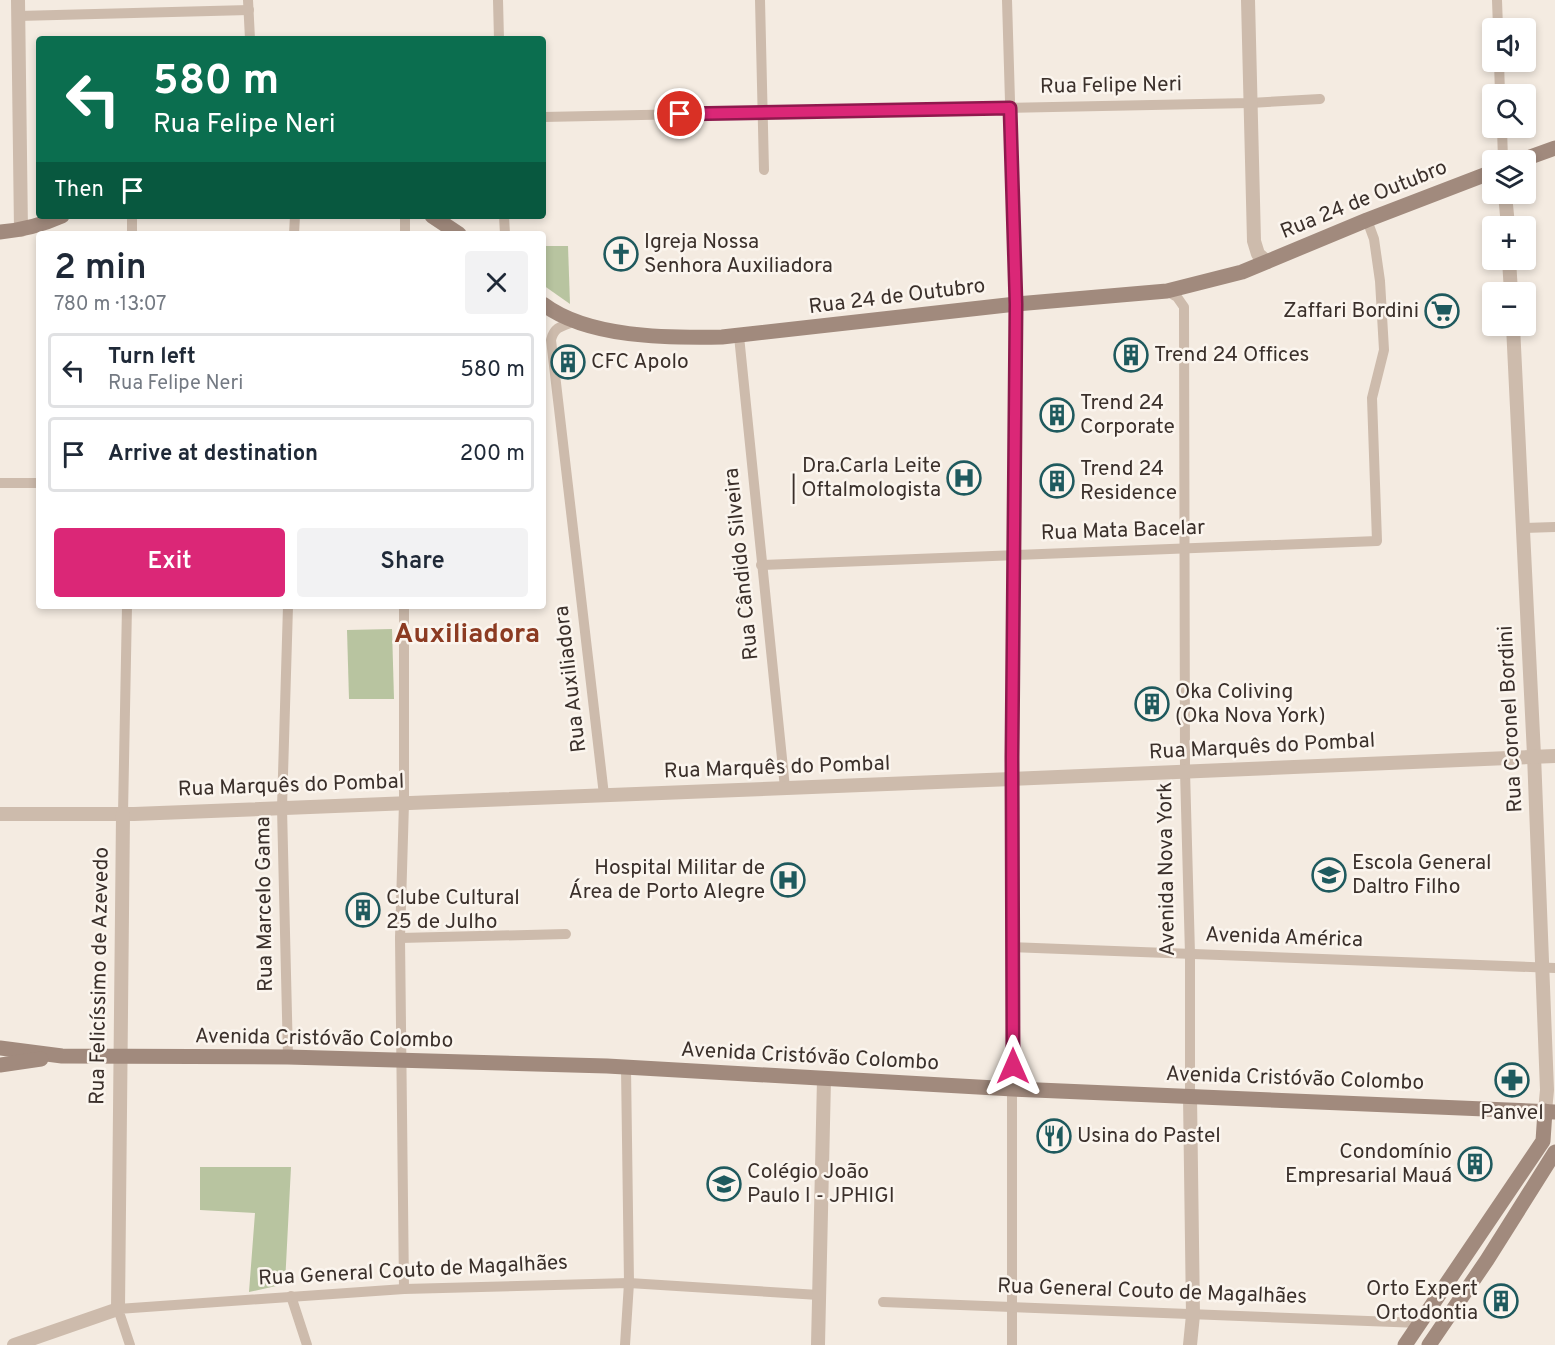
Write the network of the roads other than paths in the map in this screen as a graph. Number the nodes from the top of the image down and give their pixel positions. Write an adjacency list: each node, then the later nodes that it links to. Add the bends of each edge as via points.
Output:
1 (18, 0): 8 (street)
2 (498, 0): 11 (street)
3 (760, 0): 15 (street)
4 (1007, 0): 14 (street)
5 (1248, 0): 13 (street)
6 (1497, 0): 9 (street)
7 (249, 5): 8 (street); 10 (street)
8 (18, 16): 24 (street)
9 (1498, 18)
10 (250, 36)
11 (499, 36)
12 (1320, 99): 13 (street, Rua Felipe Neri)
13 (1250, 103): 14 (street, Rua Felipe Neri); 27 (street, via 1254,241 1258,254)
14 (1010, 108): 15 (street, Rua Felipe Neri); 29 (street)
15 (763, 113): 16 (street, Rua Felipe Neri); 19 (street)
16 (546, 117)
17 (1555, 148): 18 (main road)
18 (1536, 155)
19 (764, 170)
20 (1482, 176): 23 (main road, Rua 24 de Outubro)
21 (57, 219): 24 (main road)
22 (436, 219): 25 (main road)
23 (1367, 220): 27 (main road, Rua 24 de Outubro); 38 (street, Rua Mata Bacelar, via 1380,281 1384,350 1372,398 1377,541)
24 (21, 230): 26 (main road)
25 (454, 231)
26 (0, 232)
27 (1267, 262): 28 (main road, Rua 24 de Outubro)
28 (1167, 291): 29 (main road, Rua 24 de Outubro); 38 (street, Avenida Nova York, via 1184,307)
29 (1016, 304): 32 (main road, Rua 24 de Outubro); 39 (street)
30 (546, 306): 31 (main road, Rua 24 de Outubro)
31 (573, 322): 32 (main road, Rua 24 de Outubro, via 609,330 692,338); 49 (street, Rua Auxiliadora, via 559,327 551,340)
32 (739, 336): 40 (street, Rua Cândido Silveira)
33 (1513, 336): 36 (street, Rua Coronel Bordini)
34 (0, 483): 35 (street)
35 (36, 483)
36 (1522, 528): 37 (street); 44 (street, Rua Coronel Bordini)
37 (1555, 528)
38 (1186, 548): 39 (street, Rua Mata Bacelar); 46 (street, Avenida Nova York)
39 (1013, 555): 40 (street, Rua Mata Bacelar); 47 (street)
40 (762, 565): 48 (street, Rua Cândido Silveira)
41 (127, 609): 53 (street, Rua Felicíssimo de Azevedo)
42 (288, 609): 51 (street, Rua Marcelo Gama)
43 (405, 609): 50 (street)
44 (1534, 755): 45 (street, Rua Marquês do Pombal); 46 (street, Rua Marquês do Pombal); 58 (street, Rua Coronel Bordini)
45 (1555, 756)
46 (1185, 771): 47 (street, Rua Marquês do Pombal); 57 (street, Avenida Nova York)
47 (1012, 779): 48 (street, Rua Marquês do Pombal); 56 (street)
48 (785, 788): 49 (street, Rua Marquês do Pombal)
49 (604, 795): 50 (street, Rua Marquês do Pombal)
50 (404, 803): 51 (street, Rua Marquês do Pombal); 55 (street)
51 (282, 808): 53 (street, Rua Marquês do Pombal); 61 (street, Rua Marcelo Gama)
52 (0, 814): 53 (street, Rua Marquês do Pombal)
53 (123, 814): 60 (street, Rua Felicíssimo de Azevedo)
54 (566, 934): 55 (street)
55 (400, 938): 62 (street)
56 (1012, 947): 57 (street, Avenida América); 65 (street)
57 (1190, 954): 58 (street, Avenida América); 66 (street, Avenida Nova York)
58 (1549, 968): 67 (street, Rua Coronel Bordini)
59 (4, 1056): 60 (main road, Avenida Cristóvão Colombo)
60 (121, 1056): 61 (main road, Avenida Cristóvão Colombo); 75 (street, Rua Felicíssimo de Azevedo)
61 (288, 1057): 62 (main road, Avenida Cristóvão Colombo)
62 (400, 1061): 63 (main road, Avenida Cristóvão Colombo); 70 (street)
63 (626, 1068): 64 (main road, Avenida Cristóvão Colombo); 69 (street)
64 (824, 1078): 65 (main road, Avenida Cristóvão Colombo); 71 (street)
65 (1013, 1089): 66 (main road, Avenida Cristóvão Colombo); 74 (street)
66 (1190, 1096): 67 (main road, Avenida Cristóvão Colombo); 76 (street, Avenida Nova York)
67 (1550, 1112): 77 (main road, via 1542,1141)
68 (1555, 1152): 86 (main road)
69 (629, 1283): 70 (street, Rua General Couto de Magalhães); 71 (street, Rua General Couto de Magalhães); 81 (street)
70 (404, 1289): 72 (street, Rua General Couto de Magalhães)
71 (819, 1295): 82 (street)
72 (291, 1296): 75 (street, Rua General Couto de Magalhães); 80 (street)
73 (883, 1302): 74 (street, Rua General Couto de Magalhães)
74 (1013, 1307): 76 (street, Rua General Couto de Magalhães); 83 (street)
75 (118, 1309): 78 (street, Rua General Couto de Magalhães); 79 (street, Rua Felicíssimo de Azevedo)
76 (1193, 1315): 77 (street, Rua General Couto de Magalhães); 84 (street, Avenida Nova York)
77 (1419, 1323): 85 (main road)
78 (14, 1345)
79 (130, 1345)
80 (306, 1345)
81 (624, 1345)
82 (818, 1345)
83 (1012, 1345)
84 (1190, 1345)
85 (1405, 1345)
86 (1429, 1345)

